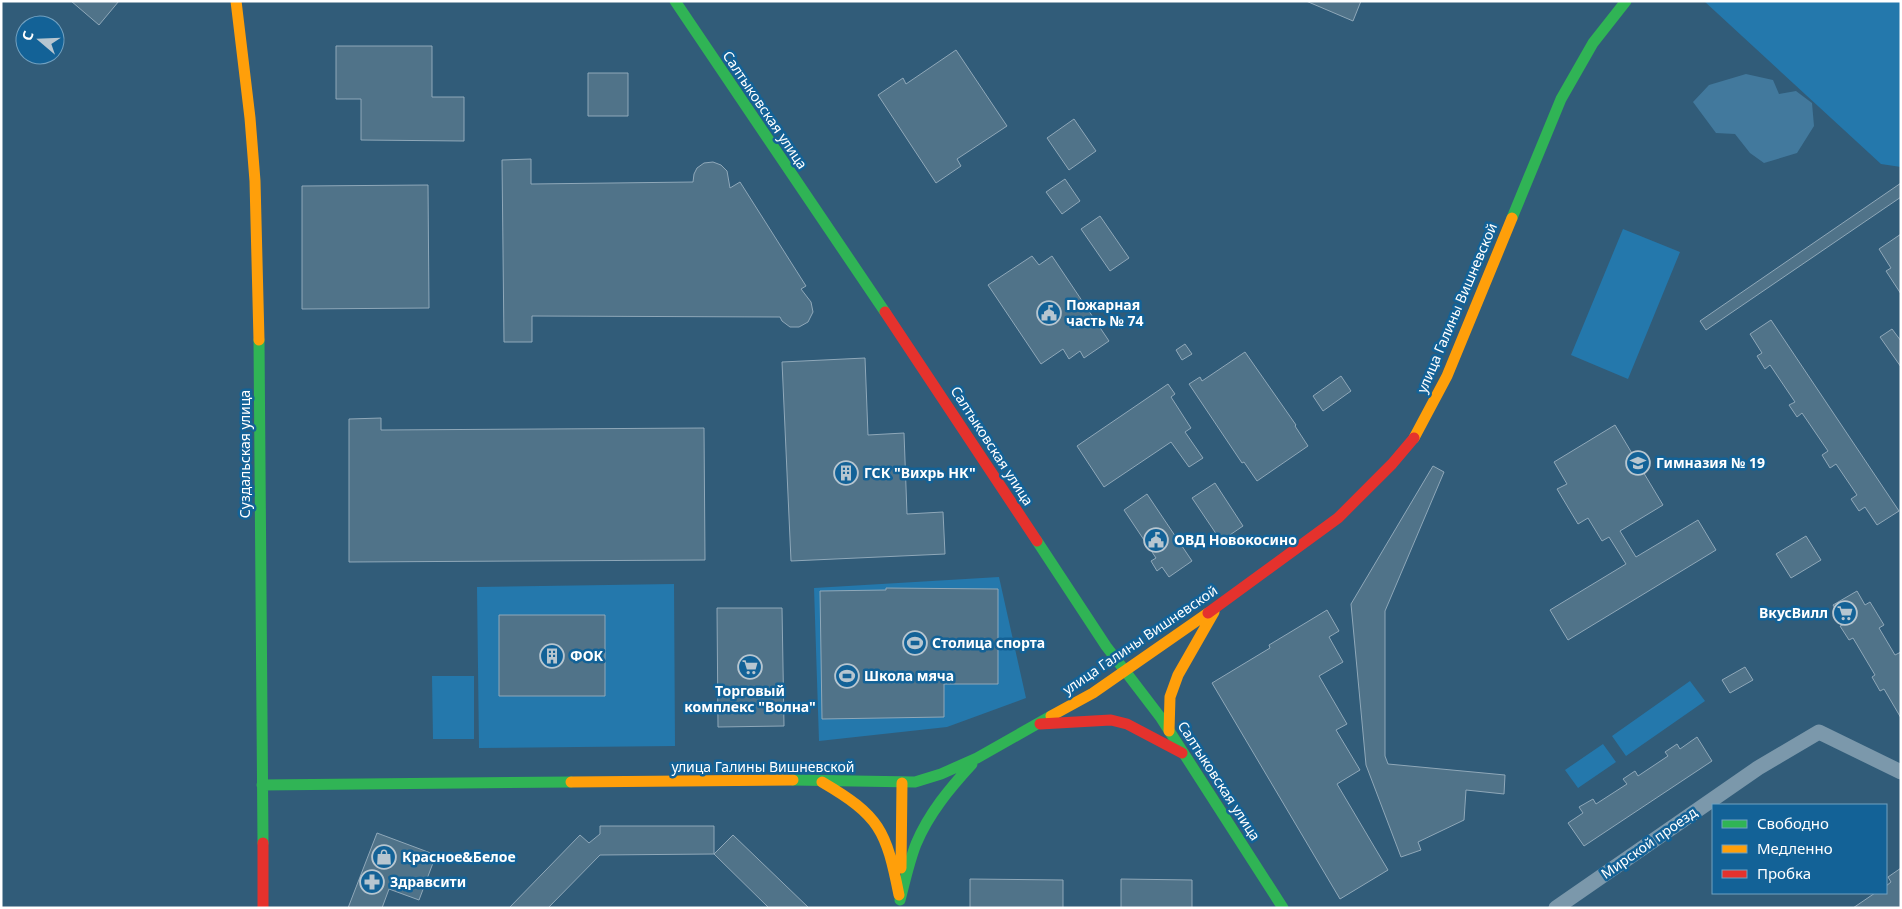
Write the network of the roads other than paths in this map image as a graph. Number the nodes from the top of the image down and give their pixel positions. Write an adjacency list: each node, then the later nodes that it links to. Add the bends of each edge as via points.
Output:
1 (236, 1): 13 (street, Суздальская улица, via 255,177)
2 (674, 1): 5 (street, Салтыковская улица)
3 (1626, 1): 4 (street, улица Галины Вишневской, via 1593,43 1561,99 1447,376 1413,438 1386,471 1338,518)
4 (1217, 607): 5 (street, улица Галины Вишневской); 7 (street, via 1178,675 1170,697)
5 (1125, 671): 6 (street, улица Галины Вишневской); 7 (street, Салтыковская улица)
6 (1037, 724): 8 (street, via 1111,720 1127,724); 9 (street, улица Галины Вишневской)
7 (1169, 731): 8 (street, Салтыковская улица)
8 (1185, 755): 16 (street, Салтыковская улица)
9 (977, 758): 12 (street, улица Галины Вишневской, via 928,779); 14 (street, via 948,790 922,832)
10 (1901, 772): 17 (street, Мирской проезд, via 1819,732 1750,774)
11 (820, 781): 12 (street, улица Галины Вишневской); 13 (street, улица Галины Вишневской); 14 (street, via 860,806 872,816 884,834)
12 (902, 783): 14 (street)
13 (262, 785): 15 (street, Суздальская улица)
14 (900, 904)
15 (263, 908)
16 (1283, 908)
17 (1556, 908)

